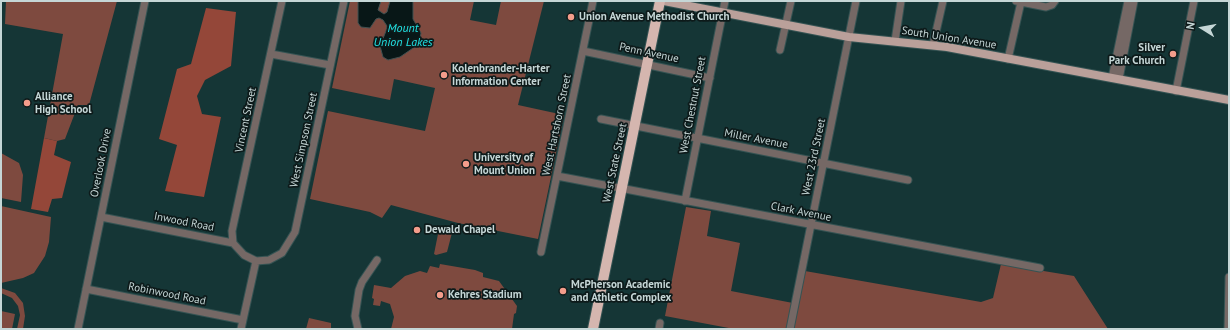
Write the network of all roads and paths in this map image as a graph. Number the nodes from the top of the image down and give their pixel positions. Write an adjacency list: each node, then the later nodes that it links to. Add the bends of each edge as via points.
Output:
1 (145, 1): 39 (street, Overlook Drive)
2 (282, 1): 23 (street, Vincent Street)
3 (344, 1): 26 (street, West Simpson Street)
4 (593, 1): 22 (street, West Hartshorn Street)
5 (660, 1): 25 (highway, West State Street)
6 (664, 1): 16 (main road, South Union Avenue)
7 (725, 1): 16 (street, West Chestnut Street)
8 (791, 1): 17 (street)
9 (856, 1): 18 (street, West 23rd Street)
10 (900, 1): 19 (street)
11 (942, 1): 20 (street)
12 (1018, 1): 15 (street, via 1046,6); 24 (street)
13 (1194, 1): 29 (street)
14 (1131, 2): 28 (street)
15 (1054, 3)
16 (723, 12): 17 (main road, South Union Avenue); 27 (street, West Chestnut Street)
17 (786, 24): 18 (main road, South Union Avenue); 21 (street)
18 (849, 37): 19 (main road, South Union Avenue); 34 (street, West 23rd Street)
19 (895, 41): 20 (main road, South Union Avenue)
20 (933, 45): 24 (main road, South Union Avenue)
21 (780, 50)
22 (583, 51): 25 (street, Penn Avenue); 35 (street, West Hartshorn Street)
23 (271, 54): 26 (street); 41 (street, Vincent Street, via 232,231)
24 (1008, 59): 28 (main road, South Union Avenue)
25 (647, 64): 27 (street, Penn Avenue); 32 (highway, West State Street)
26 (330, 65): 44 (street, West Simpson Street, via 294,236 280,255 269,260)
27 (710, 78): 33 (street, West Chestnut Street)
28 (1116, 79): 29 (main road, South Union Avenue)
29 (1176, 90): 30 (main road, South Union Avenue)
30 (1229, 100)
31 (601, 119): 32 (street, Miller Avenue)
32 (634, 126): 33 (street, Miller Avenue); 37 (highway, West State Street)
33 (698, 139): 34 (street, Miller Avenue); 38 (street, West Chestnut Street)
34 (824, 163): 36 (street, Miller Avenue); 40 (street, West 23rd Street)
35 (557, 176): 37 (street, Clark Avenue); 42 (street, West Hartshorn Street)
36 (908, 180)
37 (622, 189): 38 (street, Clark Avenue); 52 (highway, West State Street)
38 (685, 201): 40 (street, Clark Avenue)
39 (101, 217): 41 (street, Inwood Road); 47 (street, Overlook Drive)
40 (811, 225): 45 (street, Clark Avenue); 53 (street, West 23rd Street)
41 (233, 242): 44 (street, via 244,255)
42 (541, 252)
43 (377, 260): 51 (street, via 365,276 359,290 355,316)
44 (256, 261): 48 (street)
45 (1040, 268)
46 (1229, 277): 54 (street)
47 (86, 289): 48 (street, Robinwood Road); 49 (street, Overlook Drive)
48 (243, 320): 50 (street)
49 (78, 329)
50 (241, 329)
51 (358, 329)
52 (593, 329)
53 (790, 329)
54 (1228, 329)

